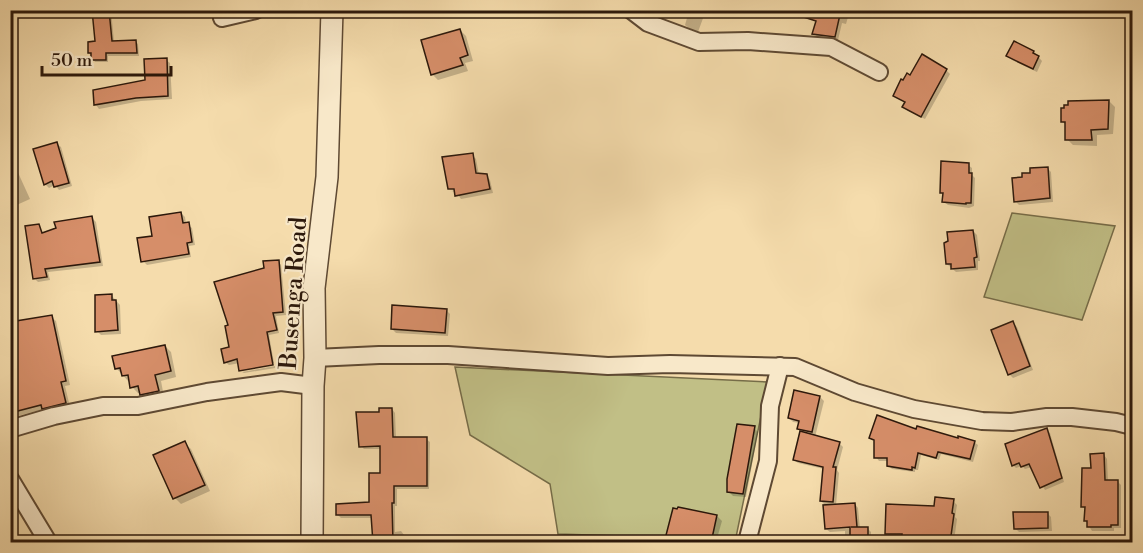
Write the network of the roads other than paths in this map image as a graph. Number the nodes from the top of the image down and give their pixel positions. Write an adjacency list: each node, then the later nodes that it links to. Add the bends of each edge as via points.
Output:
1 (256, 10): 4 (street)
2 (332, 10): 6 (street, Busenga Road, via 327,177 314,288)
3 (631, 10): 5 (street, via 648,23 699,42 831,47)
4 (222, 18)
5 (879, 72)
6 (315, 358): 7 (street, via 448,355 608,366); 8 (street, Busenga Road)
7 (780, 366): 9 (street, via 795,366 855,392 914,409 971,419 1012,422 1072,417); 15 (street, via 770,406 768,461)
8 (313, 386): 10 (street, via 281,382 138,406 103,406); 14 (street, Busenga Road)
9 (1132, 426)
10 (10, 429)
11 (10, 479): 12 (street)
12 (17, 504): 13 (street)
13 (48, 543)
14 (312, 543)
15 (747, 543)

